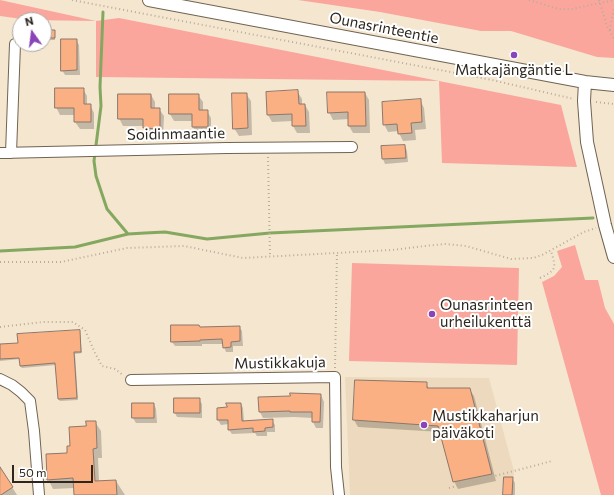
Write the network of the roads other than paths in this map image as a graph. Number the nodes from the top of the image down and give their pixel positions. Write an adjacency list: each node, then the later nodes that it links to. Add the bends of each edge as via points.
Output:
1 (149, 0): 3 (street, Ounasrinteentie)
2 (14, 52): 7 (street)
3 (585, 82): 4 (street, Ounasrinteentie); 8 (street, via 585,126)
4 (614, 85)
5 (352, 147): 7 (street, Soidinmaantie)
6 (0, 153): 7 (street, Soidinmaantie)
7 (11, 153)
8 (614, 257)
9 (0, 379): 11 (street, via 12,385 30,401)
10 (131, 380): 12 (street, Mustikkakuja, via 335,377 336,466)
11 (39, 495)
12 (339, 495)

